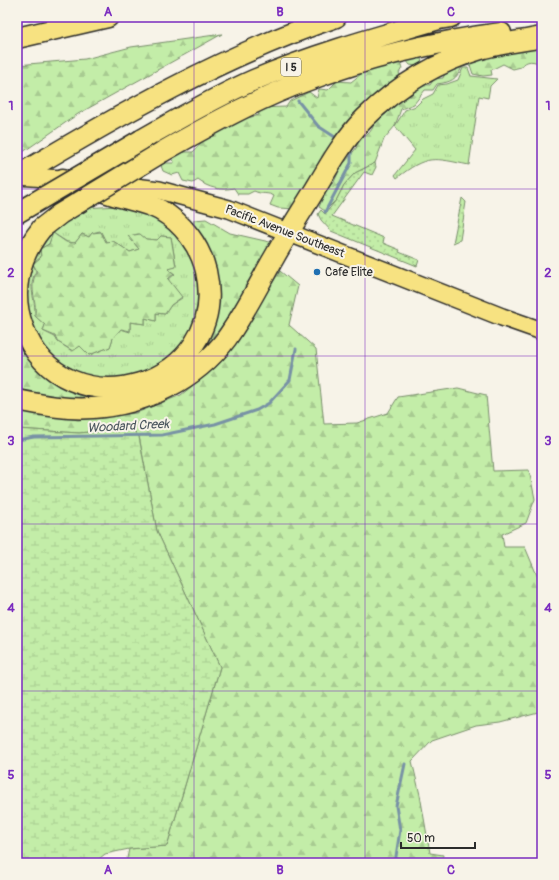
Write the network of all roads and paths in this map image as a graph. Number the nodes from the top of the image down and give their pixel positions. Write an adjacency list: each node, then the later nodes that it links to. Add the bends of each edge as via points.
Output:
1 (108, 17): 6 (highway)
2 (336, 17): 7 (highway, via 291,32 225,62 88,133)
3 (451, 17): 9 (highway, I 5, bridge, via 364,40 254,80 187,113)
4 (542, 31): 8 (highway, bridge, via 504,33 435,44 352,65 305,81 248,106 162,152 60,214 42,228 24,257 18,276 17,298 21,320 29,339 49,364 82,383 122,388 137,385 161,375 178,362 188,352 200,331 208,296 204,264 193,241 176,221 161,210 142,202 122,198)
5 (542, 37): 10 (highway, via 466,54 421,75 400,89 352,132)
6 (17, 38)
7 (17, 176): 8 (main road, Pacific Avenue Southeast)
8 (63, 179): 10 (main road, Pacific Avenue Southeast, via 140,187 174,194 229,209)
9 (17, 213)
10 (289, 232): 11 (main road, Pacific Avenue Southeast); 12 (highway, via 244,312 226,338 183,379 148,396 111,406 71,408)
11 (542, 331)
12 (17, 400)

